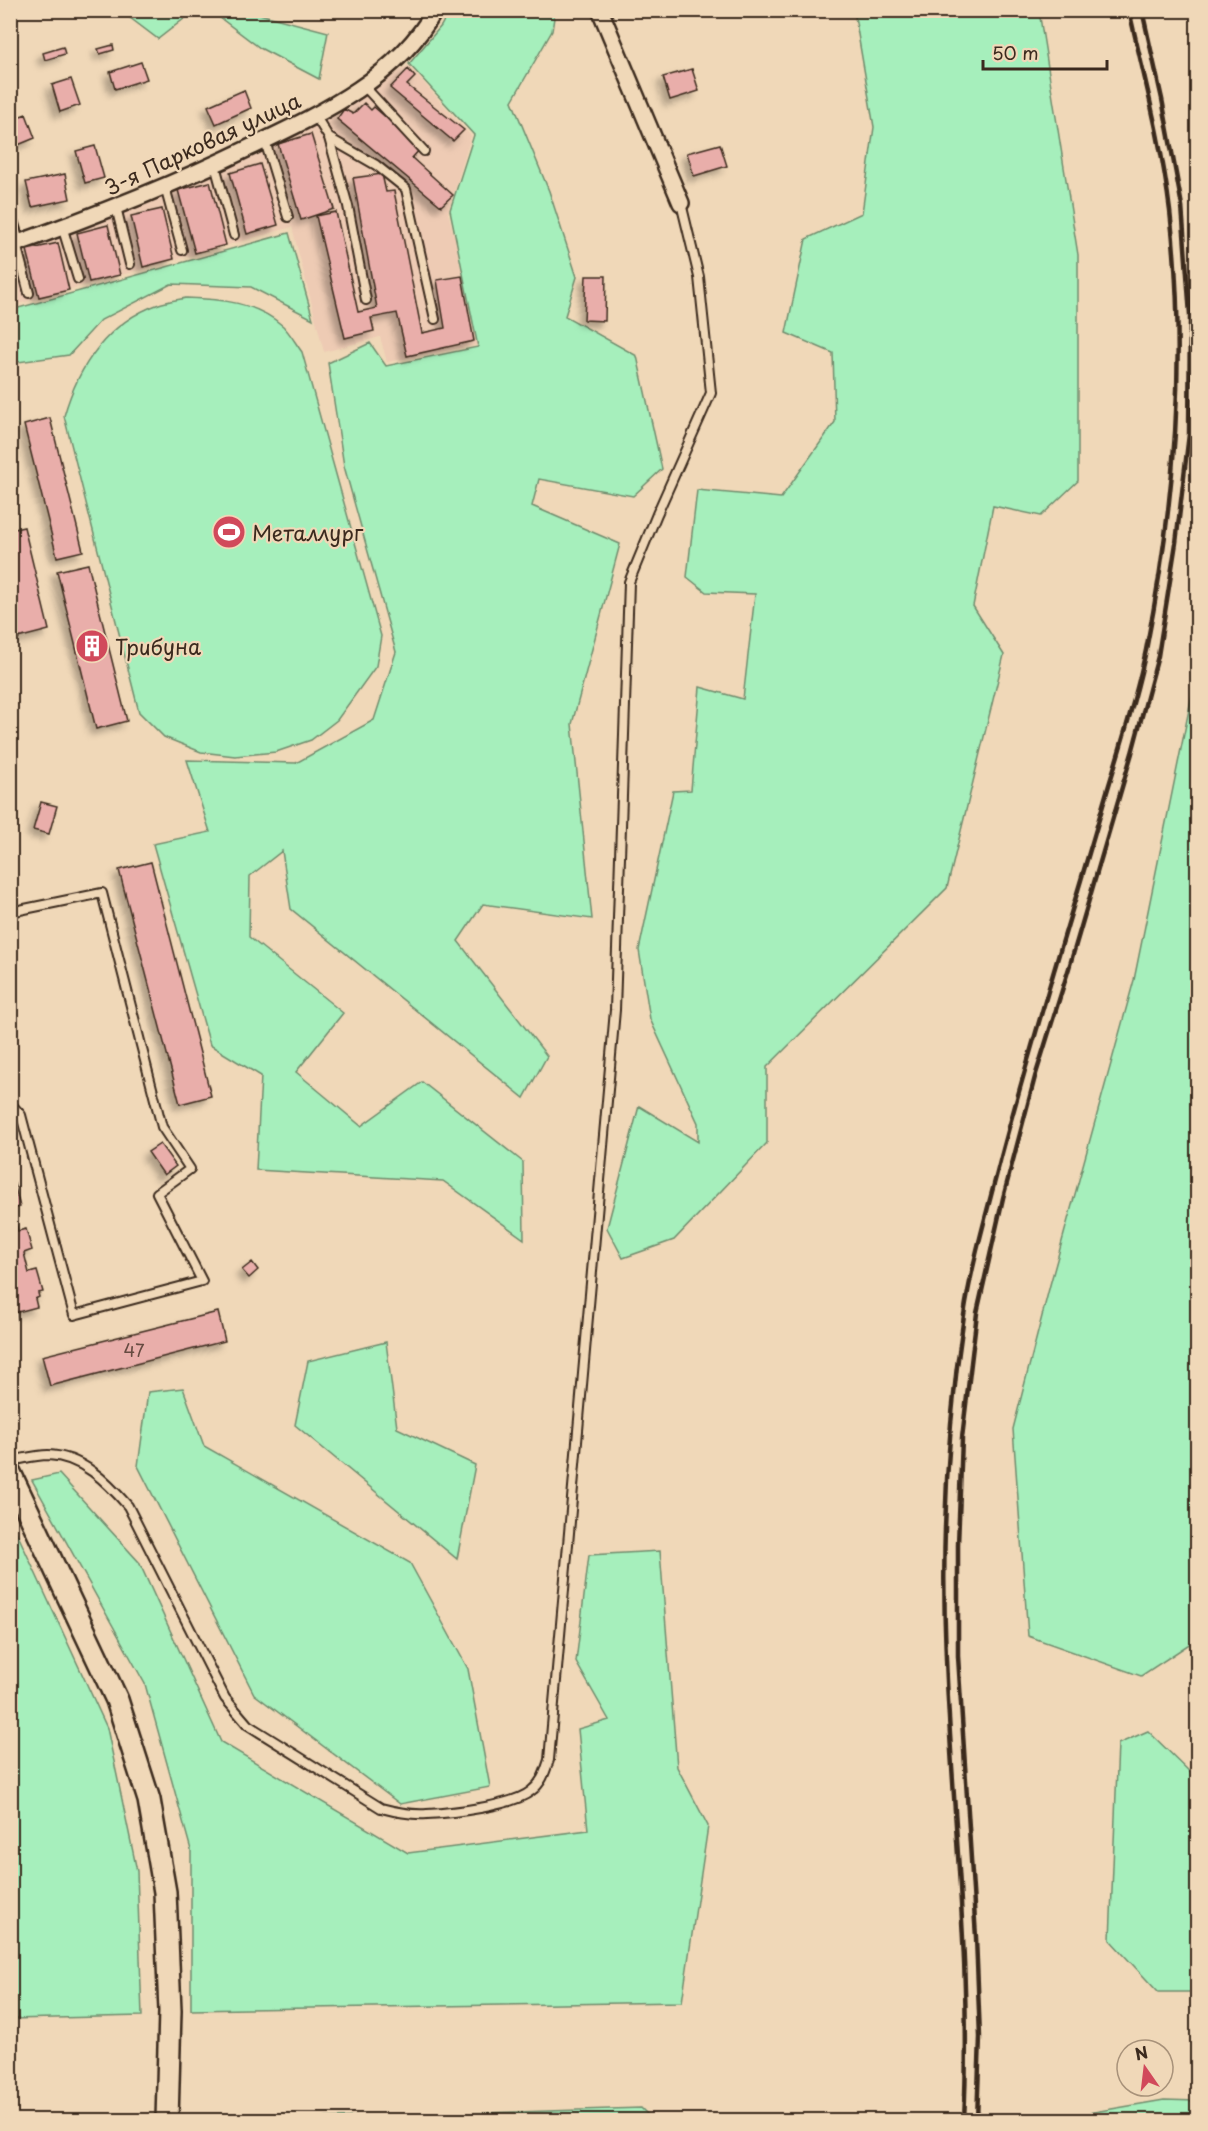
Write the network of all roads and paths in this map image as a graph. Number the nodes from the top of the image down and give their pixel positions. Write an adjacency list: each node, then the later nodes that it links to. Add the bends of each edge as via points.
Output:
1 (435, 10): 3 (street, 3-я Парковая улица, via 424,30 399,57)
2 (600, 10): 10 (street)
3 (364, 86): 4 (street, 3-я Парковая улица); 7 (lane)
4 (315, 115): 5 (lane); 6 (street, 3-я Парковая улица)
5 (329, 138): 21 (lane, via 348,206); 22 (lane, via 376,165 406,189)
6 (265, 141): 8 (street, 3-я Парковая улица); 12 (lane)
7 (424, 151)
8 (215, 165): 9 (street, 3-я Парковая улица); 15 (lane)
9 (165, 187): 11 (street, 3-я Парковая улица); 17 (lane)
10 (681, 203): 25 (lane, via 699,277 711,393 629,582 615,1010 549,1760 541,1783 516,1800 494,1806 427,1815 381,1808 248,1725 225,1698 128,1506 108,1484 66,1457 46,1455)
11 (116, 207): 14 (street, 3-я Парковая улица); 18 (lane)
12 (288, 217)
13 (10, 224): 16 (street)
14 (62, 226): 16 (street, 3-я Парковая улица); 19 (lane)
15 (234, 235)
16 (13, 245): 20 (lane)
17 (182, 250)
18 (130, 264)
19 (78, 279)
20 (29, 293)
21 (366, 300)
22 (435, 319)
23 (10, 912): 24 (lane, via 102,893 162,1127 190,1169 157,1193 202,1281 74,1315 21,1115)
24 (10, 1103)
25 (10, 1461)
26 (10, 1473): 27 (main road, via 117,1700 149,1800 165,1892 170,2011)
27 (167, 2121)

